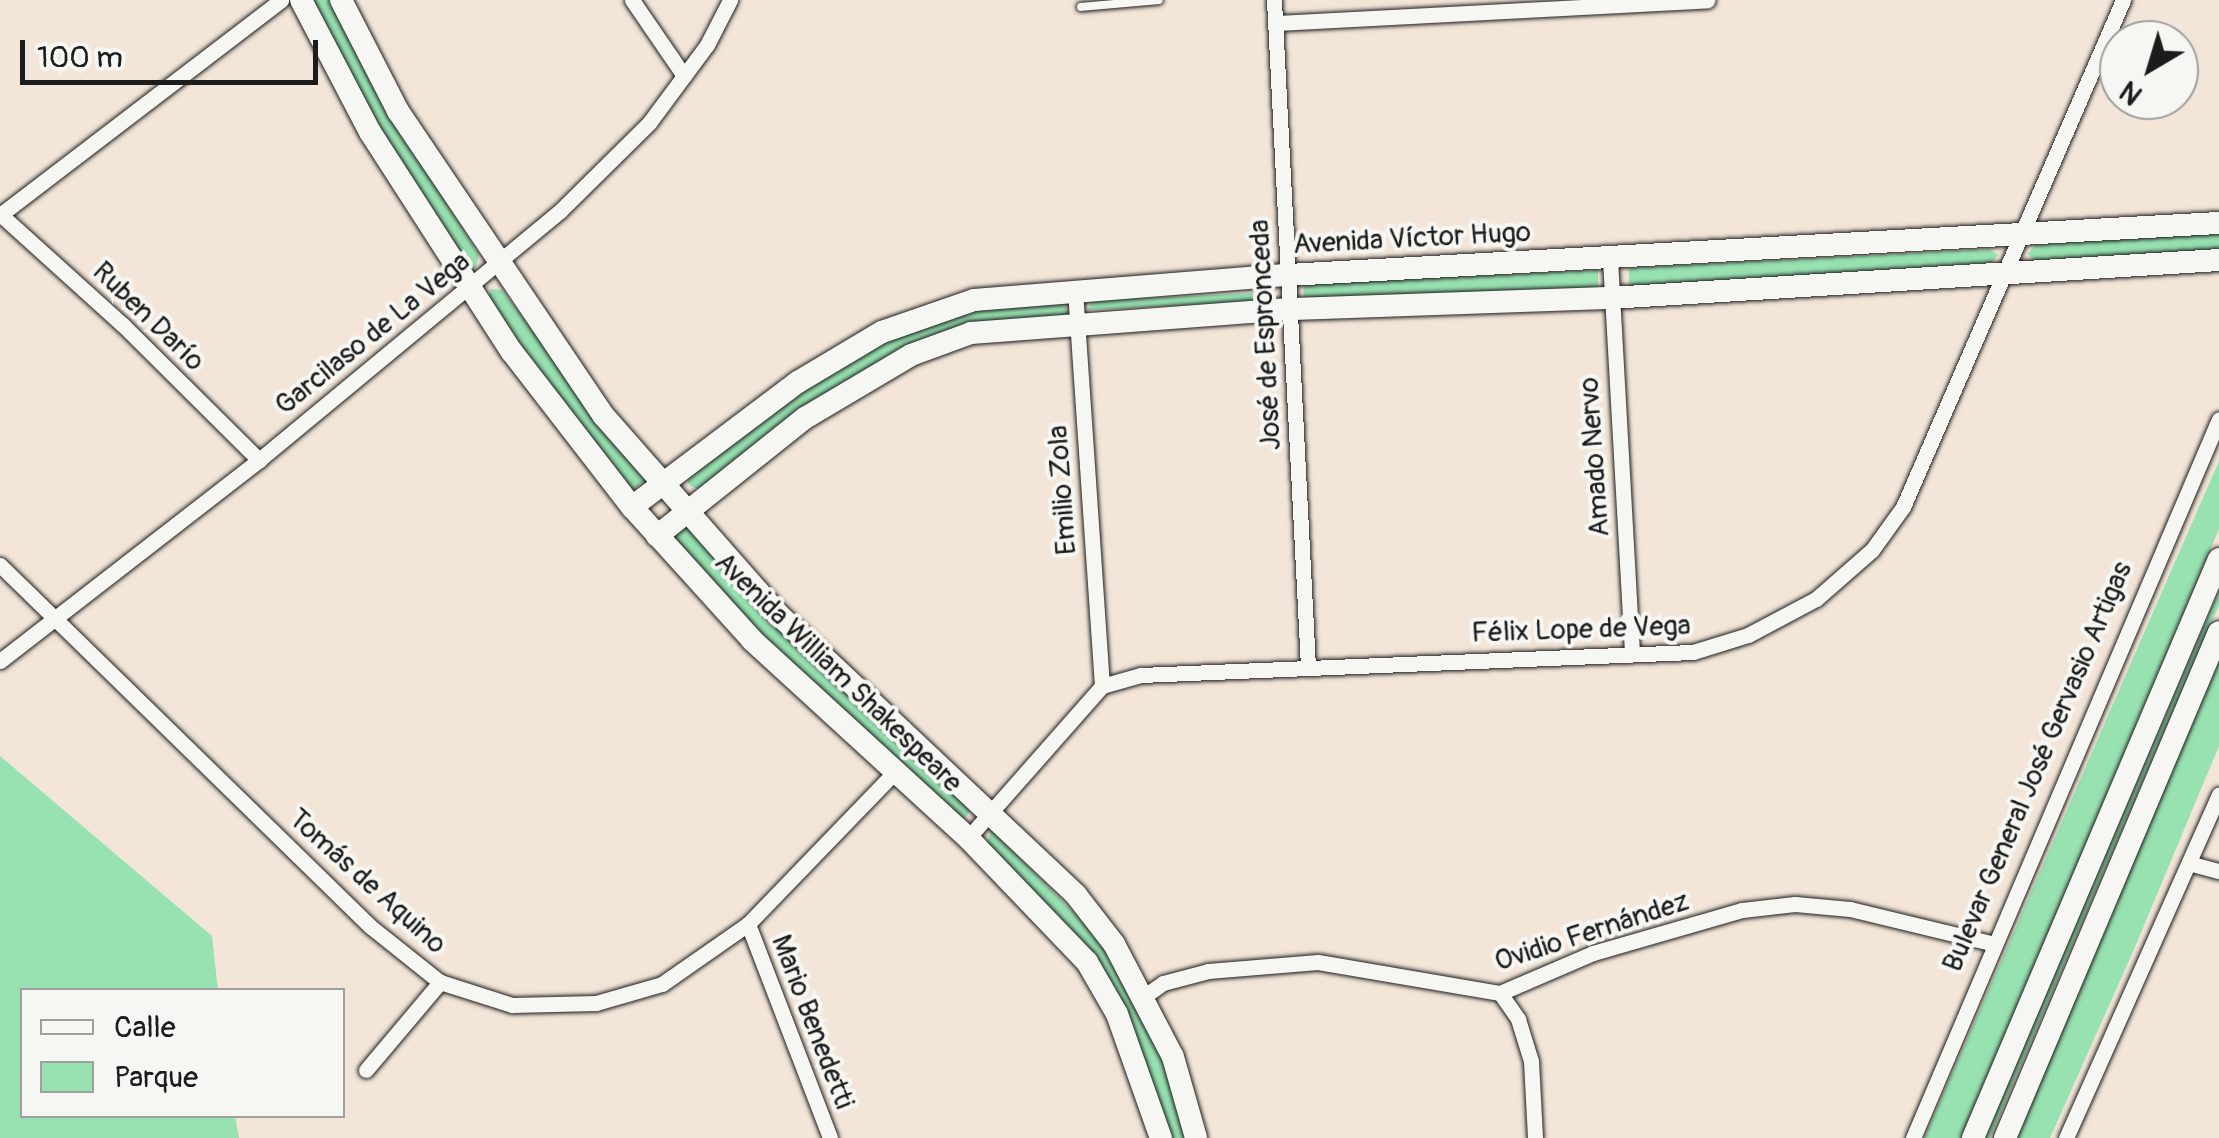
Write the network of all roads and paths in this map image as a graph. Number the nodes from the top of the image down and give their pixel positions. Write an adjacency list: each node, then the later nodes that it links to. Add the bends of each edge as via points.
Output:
1 (281, 0): 13 (street)
2 (300, 0): 21 (street, Avenida William Shakespeare, via 370,132)
3 (341, 0): 18 (street, Avenida William Shakespeare, via 398,111)
4 (632, 0): 12 (street)
5 (730, 0): 12 (street, Garcilaso de La Vega)
6 (1159, 0): 10 (lane)
7 (1274, 0): 11 (street, José de Espronceda)
8 (1707, 0): 11 (street)
9 (2123, 0): 15 (street, Félix Lope de Vega)
10 (1081, 7)
11 (1275, 23): 20 (street, José de Espronceda)
12 (684, 76): 18 (street, Garcilaso de La Vega, via 649,123)
13 (0, 215): 27 (street, Ruben Darío, via 124,325)
14 (2219, 223): 15 (street, Avenida Víctor Hugo)
15 (2021, 236): 16 (street, Avenida Víctor Hugo); 19 (street, Félix Lope de Vega)
16 (1610, 260): 20 (street, Avenida Víctor Hugo); 23 (street, Amado Nervo)
17 (2219, 260): 19 (street)
18 (496, 264): 21 (street, Garcilaso de La Vega); 28 (street, Avenida William Shakespeare)
19 (2003, 270): 23 (street); 36 (street, Félix Lope de Vega, via 1903,507 1872,550 1816,600 1748,635 1693,652)
20 (1288, 274): 22 (street, Avenida Víctor Hugo); 24 (street, José de Espronceda)
21 (470, 288): 27 (street, Garcilaso de La Vega); 29 (street, Avenida William Shakespeare)
22 (1075, 290): 25 (street, Emilio Zola); 28 (street, Avenida Víctor Hugo, via 974,300 882,332 798,382)
23 (1610, 298): 24 (street); 36 (street, Amado Nervo)
24 (1290, 308): 25 (street); 38 (street, José de Espronceda)
25 (1077, 324): 30 (street, via 971,333 911,355 805,418); 39 (street, Emilio Zola)
26 (2219, 419): 47 (street, Bulevar General José Gervasio Artigas)
27 (258, 460): 34 (street, Garcilaso de La Vega)
28 (662, 485): 29 (street, Avenida Víctor Hugo); 30 (street, Avenida William Shakespeare)
29 (632, 508): 31 (street, Avenida William Shakespeare)
30 (686, 514): 31 (street); 42 (street, Avenida William Shakespeare, via 838,674)
31 (656, 536): 40 (street, Avenida William Shakespeare, via 752,640)
32 (2219, 560): 57 (street)
33 (0, 565): 34 (street, Tomás de Aquino)
34 (57, 618): 37 (street, Garcilaso de La Vega); 48 (street, Tomás de Aquino, via 371,927)
35 (2219, 632): 58 (street)
36 (1632, 651): 38 (street, Félix Lope de Vega)
37 (0, 661)
38 (1308, 667): 39 (street, Félix Lope de Vega, via 1141,675)
39 (1102, 686): 42 (street)
40 (894, 773): 43 (street, Avenida William Shakespeare); 46 (street, Tomás de Aquino)
41 (2219, 795): 44 (street)
42 (993, 814): 43 (street); 50 (street, Avenida William Shakespeare, via 1076,895)
43 (968, 838): 53 (street, Avenida William Shakespeare, via 1087,962 1117,1014)
44 (2192, 864): 45 (street); 59 (street)
45 (2219, 871)
46 (748, 924): 48 (street, Tomás de Aquino, via 662,984 596,1004 512,1005); 52 (street, Mario Benedetti)
47 (1996, 944): 49 (street, Ovidio Fernández, via 1850,909 1795,904 1742,910 1593,954); 56 (street, Bulevar General José Gervasio Artigas)
48 (440, 982): 51 (street)
49 (1500, 994): 50 (street, Ovidio Fernández, via 1318,962 1208,971); 55 (street, via 1518,1020 1531,1061)
50 (1146, 995): 54 (street, Avenida William Shakespeare)
51 (366, 1070)
52 (830, 1138)
53 (1161, 1138)
54 (1196, 1138)
55 (1535, 1138)
56 (1912, 1138)
57 (1973, 1138)
58 (2005, 1138)
59 (2066, 1138)

